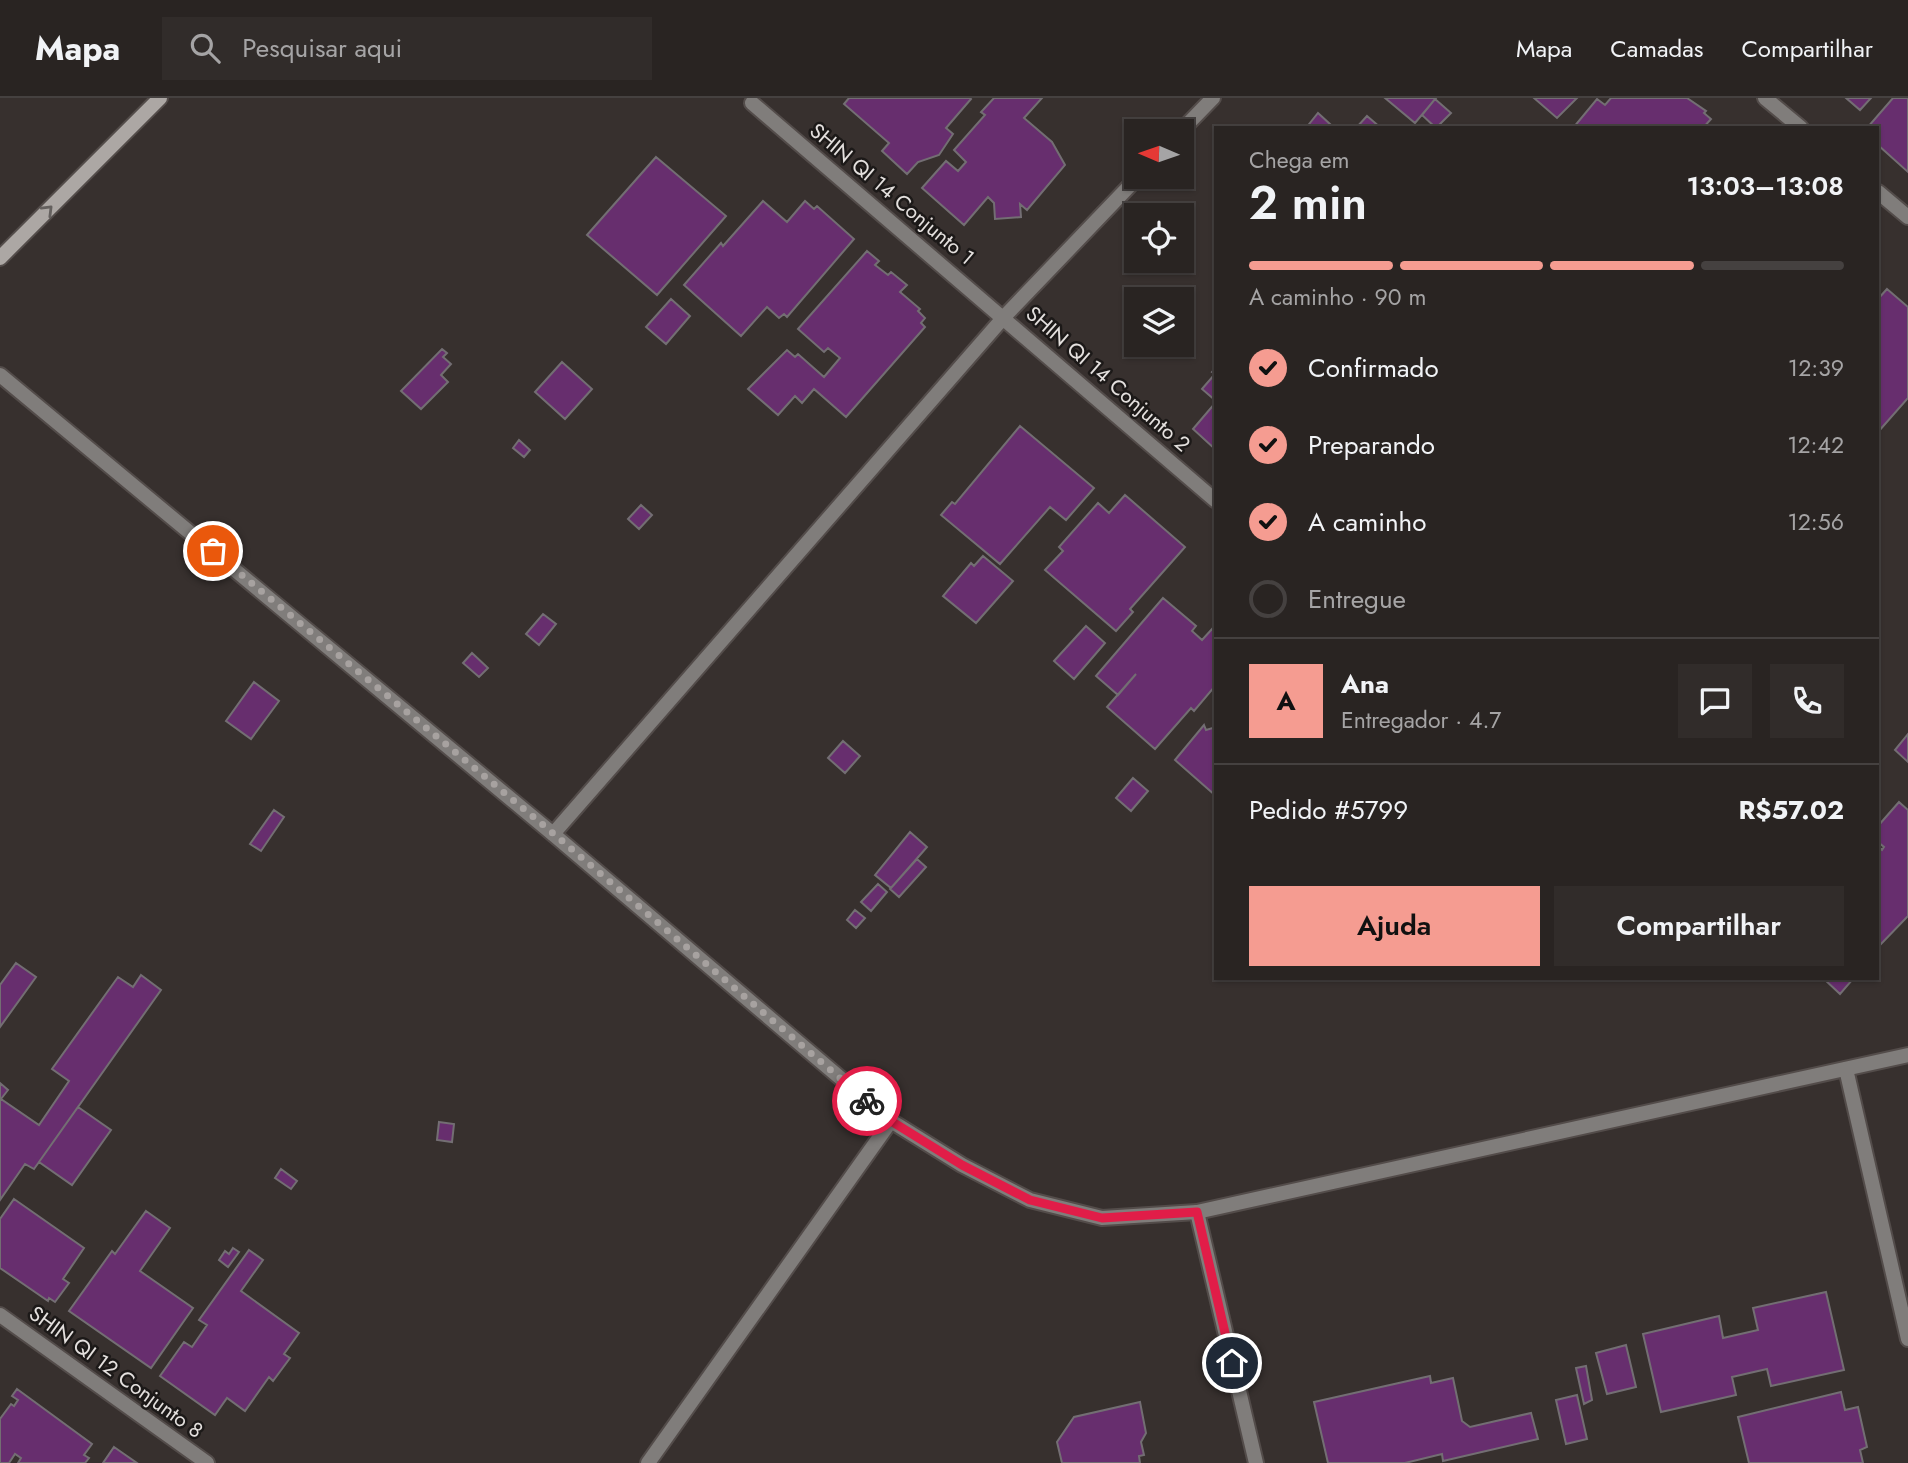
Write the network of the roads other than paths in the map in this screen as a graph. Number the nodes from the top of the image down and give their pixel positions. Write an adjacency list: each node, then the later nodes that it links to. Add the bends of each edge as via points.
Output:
1 (160, 98): 10 (main road, one-way to 1)
2 (1213, 98): 5 (street)
3 (1765, 98): 6 (street)
4 (752, 103): 11 (street, SHIN QI 14 Conjunto 1)
5 (1193, 119)
6 (1799, 126)
7 (1127, 189): 11 (street)
8 (1879, 193): 9 (street)
9 (1908, 217)
10 (0, 258)
11 (1004, 317): 13 (street, SHIN QI 14 Conjunto 2); 14 (street)
12 (0, 375): 14 (street)
13 (1214, 499)
14 (554, 834): 17 (street)
15 (1908, 1055): 16 (street)
16 (1846, 1069): 18 (street); 20 (street)
17 (891, 1121): 18 (street, via 1030,1200 1102,1218); 22 (street)
18 (1197, 1212): 23 (street)
19 (0, 1315): 21 (street, SHIN QI 12 Conjunto 8)
20 (1908, 1339)
21 (207, 1463)
22 (648, 1463)
23 (1256, 1463)

